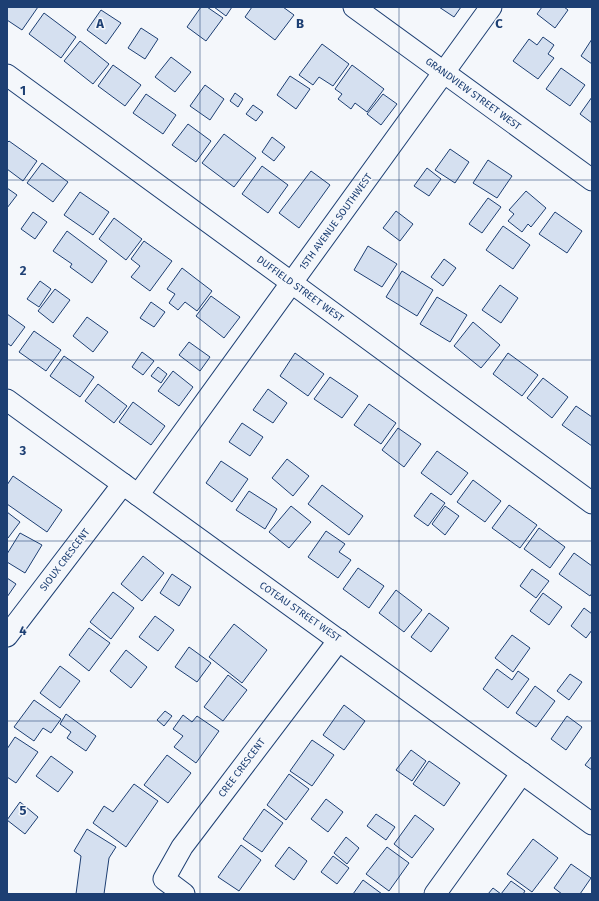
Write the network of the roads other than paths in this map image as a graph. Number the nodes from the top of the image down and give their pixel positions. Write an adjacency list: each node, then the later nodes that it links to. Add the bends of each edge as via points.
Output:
1 (354, 7): 3 (street, GRANDVIEW STREET WEST)
2 (492, 7): 3 (street, 15TH AVENUE SOUTHWEST)
3 (444, 72): 5 (street, GRANDVIEW STREET WEST); 6 (street, 15TH AVENUE SOUTHWEST)
4 (7, 75): 6 (street, DUFFIELD STREET WEST)
5 (592, 180)
6 (292, 283): 8 (street, 15TH AVENUE SOUTHWEST); 9 (street, DUFFIELD STREET WEST)
7 (7, 400): 8 (street, COTEAU STREET WEST)
8 (130, 490): 10 (street, SIOUX CRESCENT); 11 (street, COTEAU STREET WEST)
9 (592, 503)
10 (7, 636)
11 (339, 640): 12 (street, COTEAU STREET WEST); 14 (street, CREE CRESCENT, via 182,847 164,879)
12 (522, 773): 13 (street, COTEAU STREET WEST); 15 (street)
13 (592, 824)
14 (184, 894)
15 (435, 894)

